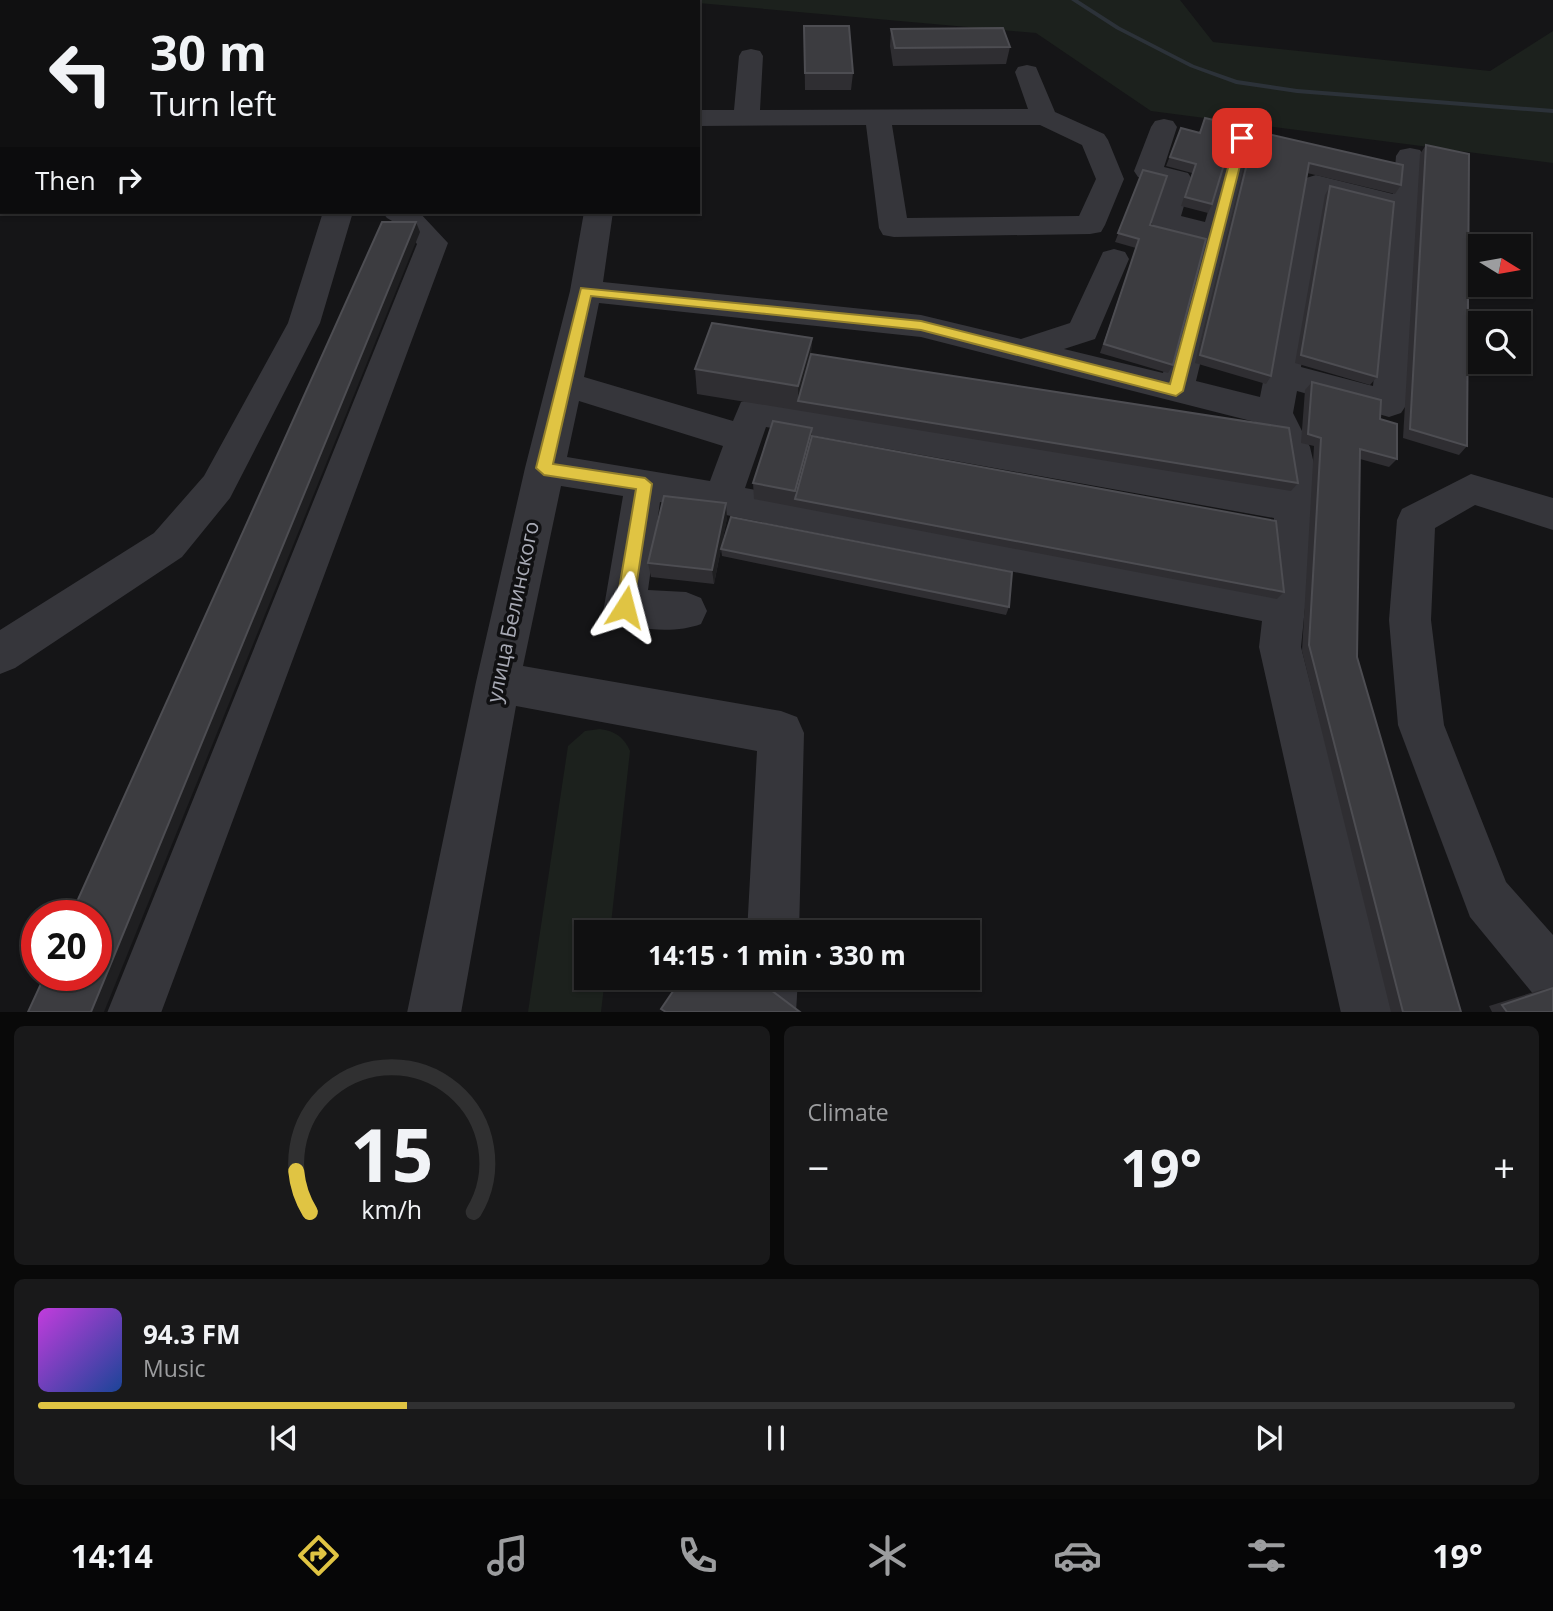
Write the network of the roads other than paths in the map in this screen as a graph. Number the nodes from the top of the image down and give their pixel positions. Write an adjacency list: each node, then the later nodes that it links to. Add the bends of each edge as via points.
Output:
1 (751, 56): 5 (street)
2 (1027, 72): 3 (street)
3 (1044, 117): 6 (street); 6 (street, via 1094,139 1110,179 1090,225 894,228)
4 (700, 118): 5 (street)
5 (746, 118): 6 (street)
6 (878, 118)
7 (1164, 127): 14 (street, via 1149,171 1178,179 1165,221)
8 (1242, 138): 14 (street)
9 (1410, 156): 10 (street)
10 (1406, 206): 18 (street, via 1315,184); 18 (street, via 1389,404)
11 (337, 214): 30 (street, via 304,323 217,487 168,545)
12 (401, 214): 35 (street, via 414,221 433,243)
13 (597, 214): 16 (street, улица Белинского)
14 (1217, 235): 20 (street)
15 (1114, 260): 17 (street, via 1083,331)
16 (586, 291): 17 (street, via 921,326); 19 (street, улица Белинского)
17 (1021, 352): 20 (street)
18 (1282, 374): 21 (street)
19 (564, 384): 22 (street); 23 (street, улица Белинского)
20 (1176, 391): 21 (street)
21 (1275, 414): 26 (street, via 1293,442 1301,487)
22 (744, 438): 25 (street); 26 (street, via 754,411)
23 (544, 468): 24 (street); 31 (street, улица Белинского)
24 (645, 484): 25 (street); 29 (street, via 625,607)
25 (722, 499): 28 (street)
26 (1295, 506): 28 (street)
27 (1553, 514): 33 (street, via 1471,489 1416,520 1410,620 1421,724 1488,899)
28 (1285, 607): 38 (street, via 1280,648)
29 (686, 611)
30 (0, 654)
31 (498, 682): 32 (street, via 781,733); 36 (street, улица Белинского)
32 (773, 920)
33 (1553, 975)
34 (770, 990): 37 (street)
35 (134, 1012)
36 (433, 1012)
37 (769, 1012)
38 (1368, 1012)

